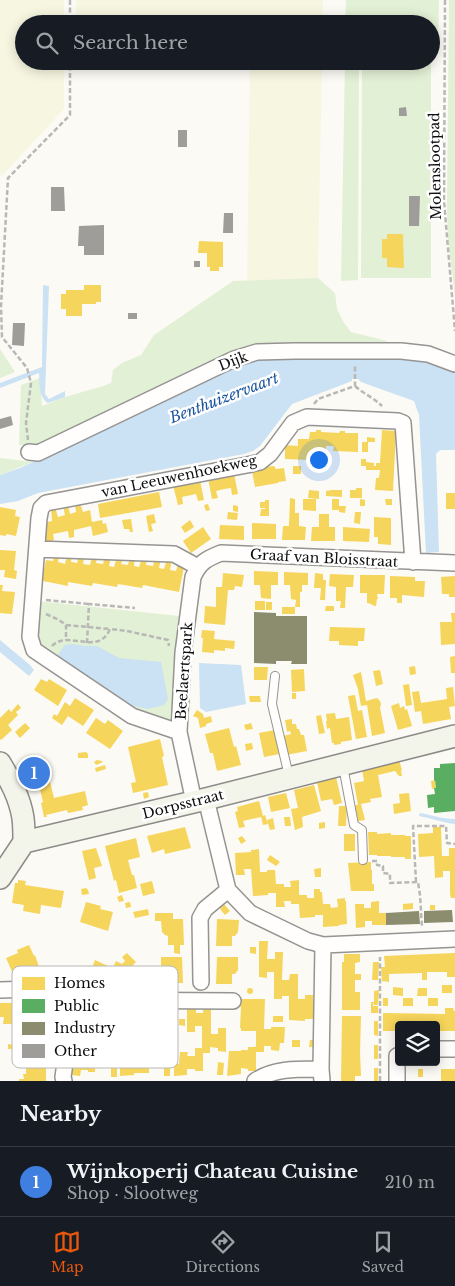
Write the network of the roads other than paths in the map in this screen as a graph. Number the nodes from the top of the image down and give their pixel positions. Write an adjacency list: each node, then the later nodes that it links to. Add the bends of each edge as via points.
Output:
1 (455, 364): 2 (street, Dijk, via 428,354 401,352 257,352 234,359 38,453)
2 (29, 452)
3 (41, 508): 4 (street, Beelaertspark); 5 (street, van Leeuwenhoekweg, via 46,503 260,462 293,423 307,417 398,421 403,423)
4 (37, 549): 7 (street, via 174,554); 9 (street, Beelaertspark, via 30,637 34,650 132,716)
5 (413, 562): 6 (street, Graaf van Bloisstraat); 7 (street, Graaf van Bloisstraat, via 221,553 206,559)
6 (455, 563)
7 (198, 567): 9 (street, Beelaertspark, via 192,577)
8 (275, 676): 13 (lane, via 272,704)
9 (179, 732): 14 (street)
10 (455, 736): 12 (street, Dorpsstraat)
11 (0, 763): 15 (street, via 20,805)
12 (342, 764): 13 (street, Dorpsstraat); 16 (lane, via 354,825 362,830)
13 (290, 778): 14 (street, Dorpsstraat)
14 (200, 801): 15 (street, Dorpsstraat); 18 (street)
15 (24, 842): 17 (street)
16 (363, 860)
17 (0, 878)
18 (228, 890): 20 (street, via 250,913); 21 (street, via 205,909 200,918)
19 (455, 939): 20 (street)
20 (323, 945): 28 (street)
21 (201, 982)
22 (178, 1001): 23 (street)
23 (233, 1001)
24 (440, 1049): 25 (street)
25 (455, 1049)
26 (397, 1066): 31 (street)
27 (64, 1068): 29 (street)
28 (322, 1075): 30 (street, via 302,1069 267,1074)
29 (64, 1081)
30 (255, 1081)
31 (397, 1081)

